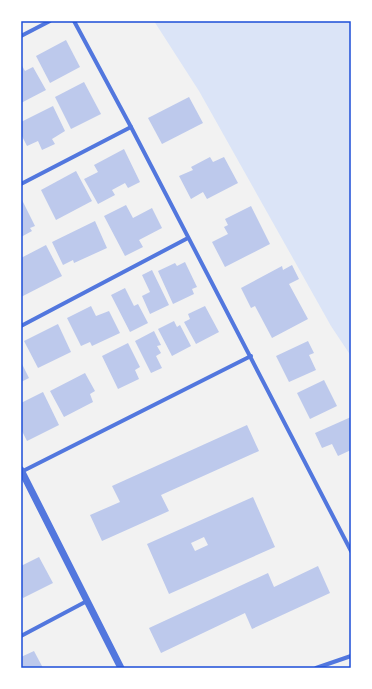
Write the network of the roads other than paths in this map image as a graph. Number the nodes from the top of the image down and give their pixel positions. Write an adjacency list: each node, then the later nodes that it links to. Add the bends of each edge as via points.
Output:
1 (50, 21): 3 (street)
2 (74, 21): 4 (street)
3 (21, 36)
4 (131, 127): 5 (street); 6 (street)
5 (21, 184)
6 (188, 238): 7 (street); 8 (street)
7 (21, 326)
8 (251, 356): 9 (street); 10 (street)
9 (21, 471): 11 (street)
10 (351, 551)
11 (88, 601): 12 (street); 14 (street)
12 (21, 636)
13 (351, 656): 15 (street)
14 (121, 668)
15 (316, 668)

